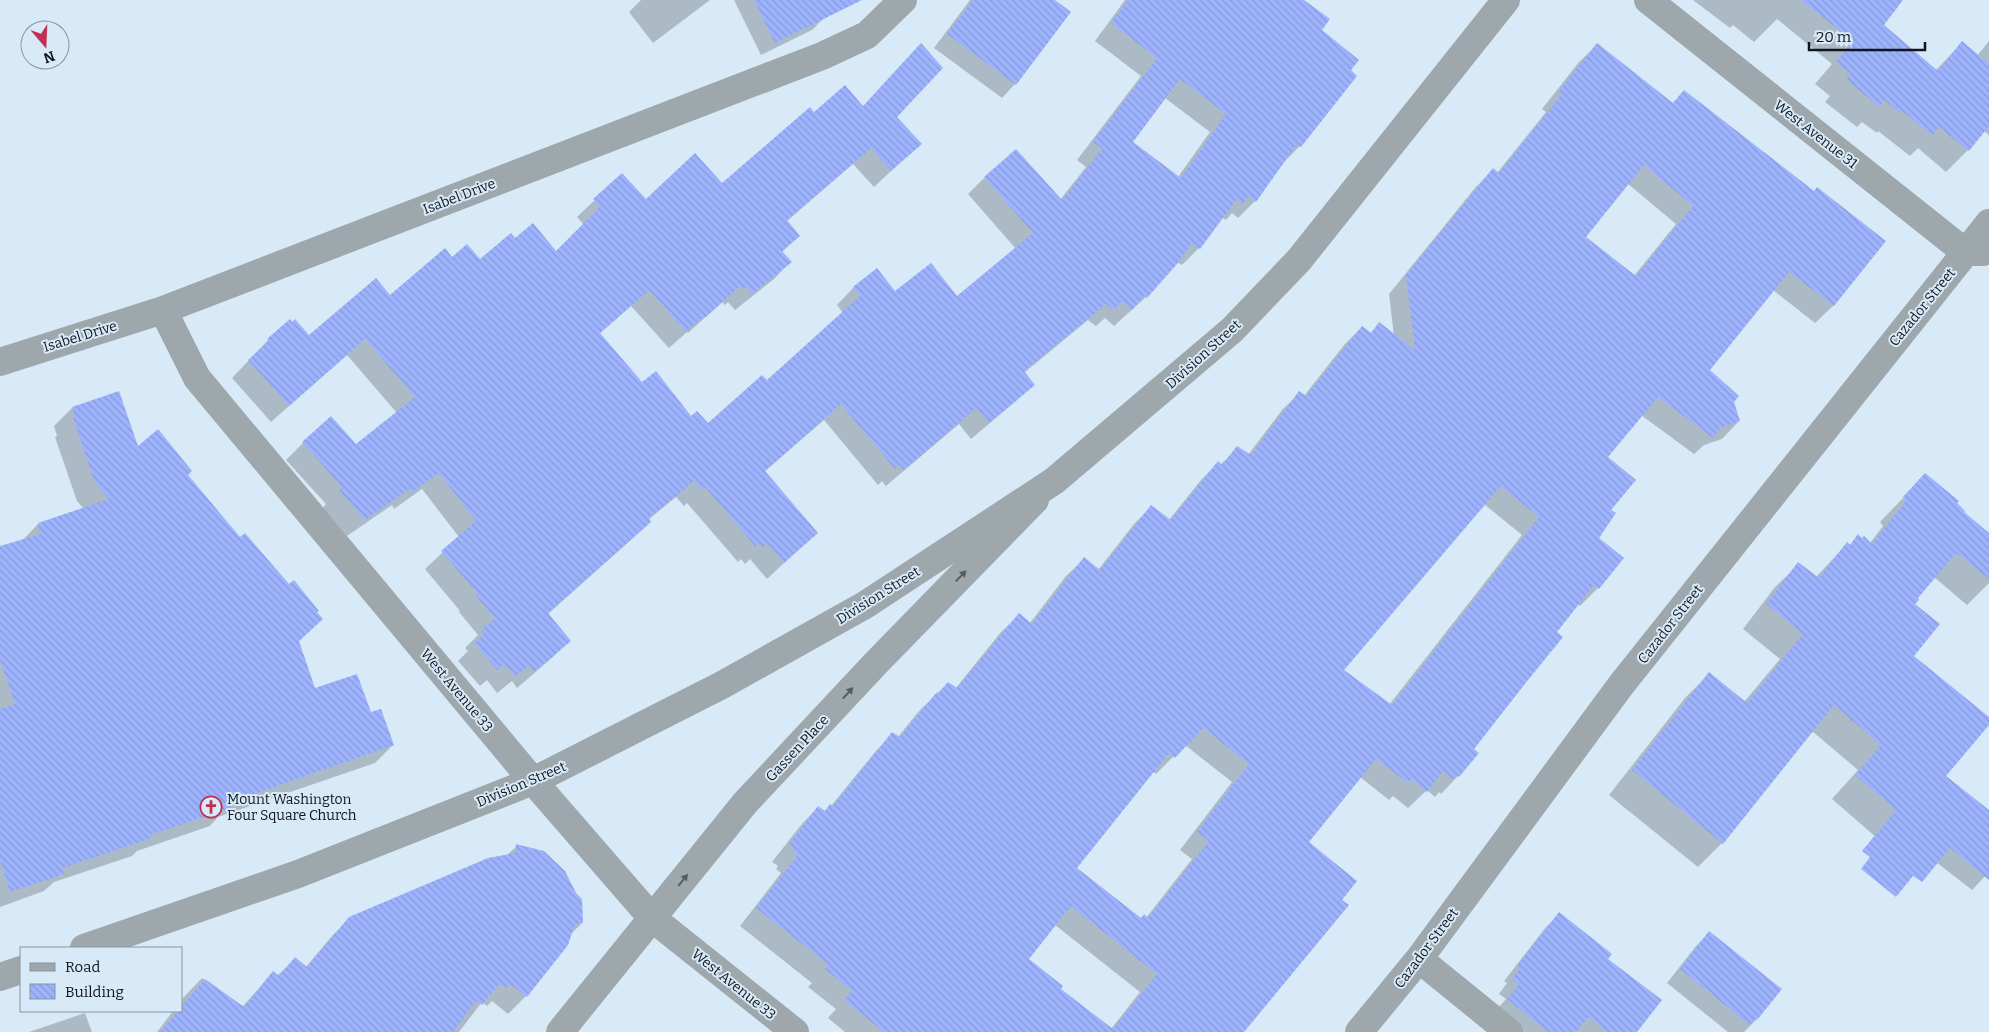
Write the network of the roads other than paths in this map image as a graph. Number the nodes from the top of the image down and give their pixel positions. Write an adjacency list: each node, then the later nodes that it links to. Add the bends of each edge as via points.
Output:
1 (903, 0): 6 (street, Isabel Drive, via 867,35 822,56)
2 (1506, 0): 8 (street, Division Street, via 1299,260 1232,330)
3 (1648, 0): 5 (street, West Avenue 31)
4 (1989, 223): 5 (street, Cazador Street)
5 (1977, 252): 12 (street, Cazador Street, via 1621,685)
6 (163, 310): 7 (street, Isabel Drive); 9 (street, West Avenue 33, via 197,378)
7 (0, 362)
8 (1054, 481): 9 (street, Division Street, via 865,605 722,685); 10 (street, Gassen Place, one-way to 8, via 745,803 874,664)
9 (534, 781): 10 (street, West Avenue 33); 11 (street, Division Street, via 298,874)
10 (652, 918): 15 (street, Gassen Place); 16 (street, West Avenue 33)
11 (87, 947)
12 (1419, 959): 17 (street, Cazador Street); 18 (street)
13 (20, 970): 14 (street)
14 (0, 977)
15 (560, 1032)
16 (794, 1032)
17 (1360, 1032)
18 (1509, 1032)

